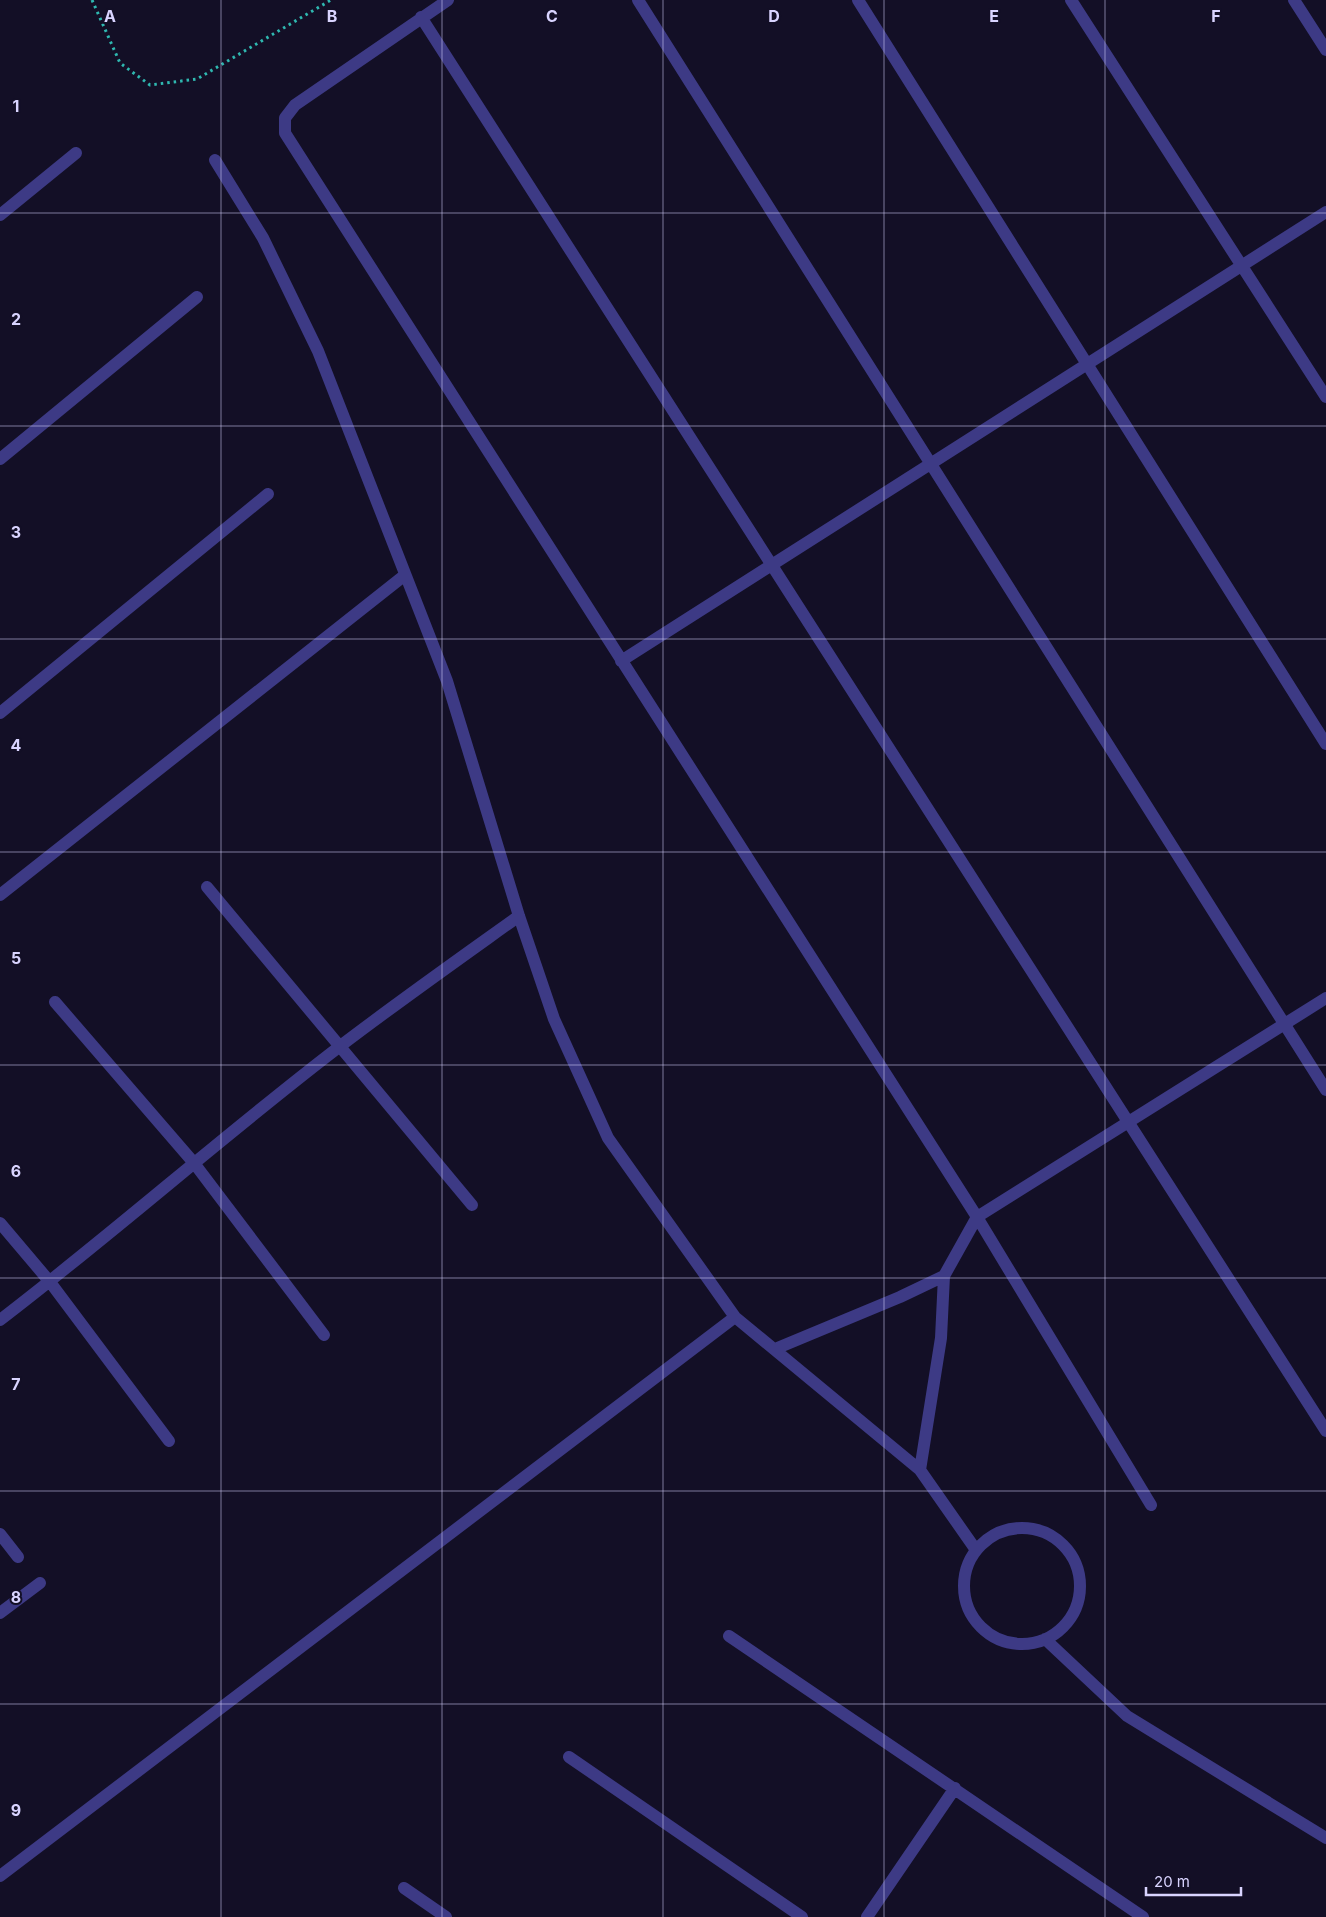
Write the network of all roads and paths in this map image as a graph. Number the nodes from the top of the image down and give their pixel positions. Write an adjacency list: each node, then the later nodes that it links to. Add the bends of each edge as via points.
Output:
1 (92, 0): 2 (path, via 120,64 150,84 197,79)
2 (331, 0)
3 (448, 0): 8 (street)
4 (638, 0): 19 (street)
5 (858, 0): 16 (street)
6 (1071, 0): 14 (street)
7 (1294, 0): 9 (street)
8 (421, 17): 21 (street); 23 (street, via 295,104 285,118 284,134)
9 (1326, 50)
10 (76, 154): 13 (street)
11 (215, 160): 22 (street, via 263,238 318,351)
12 (1326, 212): 14 (street)
13 (0, 215)
14 (1242, 266): 16 (street); 17 (street)
15 (197, 297): 18 (street)
16 (1087, 364): 19 (street); 25 (street)
17 (1326, 397)
18 (0, 459)
19 (931, 464): 21 (street); 31 (street)
20 (268, 494): 24 (street)
21 (772, 564): 23 (street); 34 (street)
22 (405, 574): 27 (street); 28 (street, via 447,681)
23 (621, 661): 37 (street)
24 (0, 713)
25 (1326, 744)
26 (207, 887): 32 (street)
27 (0, 895)
28 (519, 916): 32 (street); 41 (street, via 554,1019 608,1138)
29 (1326, 998): 31 (street)
30 (55, 1002): 35 (street)
31 (1284, 1024): 33 (street); 34 (street)
32 (339, 1048): 35 (street); 36 (street)
33 (1326, 1090)
34 (1128, 1122): 37 (street); 45 (street)
35 (194, 1164): 40 (street); 43 (street)
36 (472, 1205)
37 (977, 1217): 39 (street); 48 (street)
38 (0, 1223): 40 (street)
39 (944, 1276): 44 (street); 47 (street, via 941,1338)
40 (50, 1282): 42 (street); 46 (street)
41 (735, 1317): 44 (street); 59 (street)
42 (0, 1320)
43 (324, 1335)
44 (775, 1349): 47 (street)
45 (1326, 1431)
46 (169, 1441)
47 (920, 1470): 50 (street)
48 (1151, 1505)
49 (0, 1534): 51 (street)
50 (976, 1550): 55 (street, via 964,1578 965,1598 976,1621 991,1635 1010,1642 1025,1644); 55 (street, via 1005,1530 1025,1528 1045,1532 1066,1547 1076,1564 1079,1580 1076,1608 1062,1629)
51 (18, 1557)
52 (40, 1584): 53 (street)
53 (0, 1613)
54 (729, 1636): 57 (street)
55 (1045, 1639): 58 (street, via 1128,1716)
56 (569, 1757): 62 (street)
57 (955, 1788): 63 (street); 64 (street)
58 (1326, 1838)
59 (0, 1876)
60 (404, 1888): 61 (street)
61 (446, 1917)
62 (802, 1917)
63 (867, 1917)
64 (1143, 1917)

